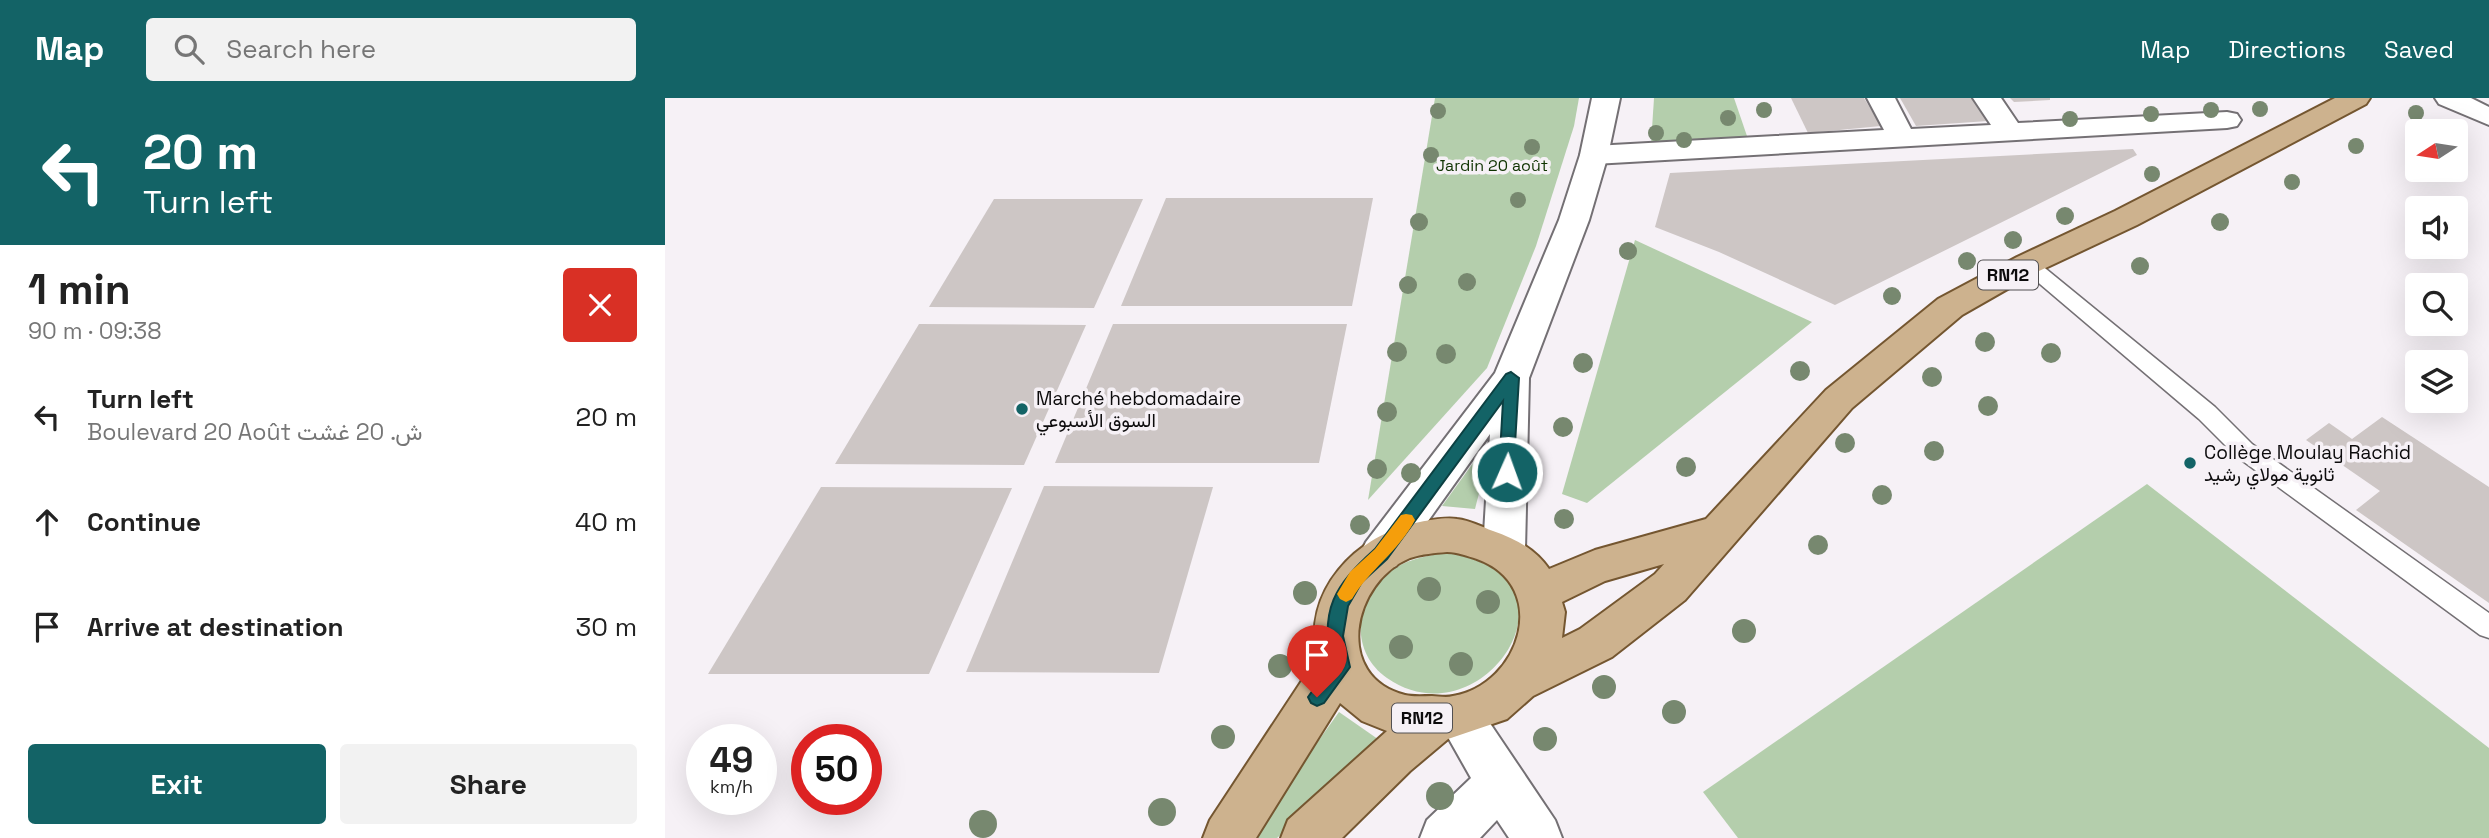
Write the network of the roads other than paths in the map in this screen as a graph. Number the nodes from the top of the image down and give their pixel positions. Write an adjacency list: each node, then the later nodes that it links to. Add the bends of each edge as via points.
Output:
1 (1606, 98): 12 (street)
2 (1881, 98): 11 (street)
3 (1987, 98): 10 (street)
4 (2099, 98): 9 (street)
5 (2207, 98): 9 (street, via 2227,120)
6 (2356, 98): 13 (main road, RN12)
7 (2449, 98): 8 (street)
8 (2489, 117)
9 (2122, 126): 10 (street)
10 (2010, 132): 11 (street)
11 (1902, 138): 12 (street)
12 (1594, 155): 14 (street, via 1574,220)
13 (2028, 264): 15 (main road, RN12, via 1950,307 1839,399); 19 (lane, via 2207,413 2244,450)
14 (1511, 378): 16 (street); 17 (street)
15 (1716, 533): 18 (main road, via 1595,567); 21 (main road, RN12, via 1669,587 1596,643)
16 (1504, 550): 17 (main road, RN12, via 1457,535 1431,536); 18 (main road, RN12, via 1527,568)
17 (1381, 554): 20 (main road, RN12, via 1356,577 1340,605 1334,636)
18 (1540, 593): 21 (main road, RN12, via 1545,615 1542,638 1534,661)
19 (2489, 627)
20 (1341, 667): 22 (main road, RN12, via 1356,689 1378,706 1406,716); 24 (main road)
21 (1519, 681): 22 (main road, RN12, via 1502,697)
22 (1448, 718): 23 (street); 25 (main road, RN12, via 1393,755)
23 (1501, 781): 26 (street); 27 (street)
24 (1228, 838)
25 (1306, 838)
26 (1445, 838)
27 (1537, 838)

